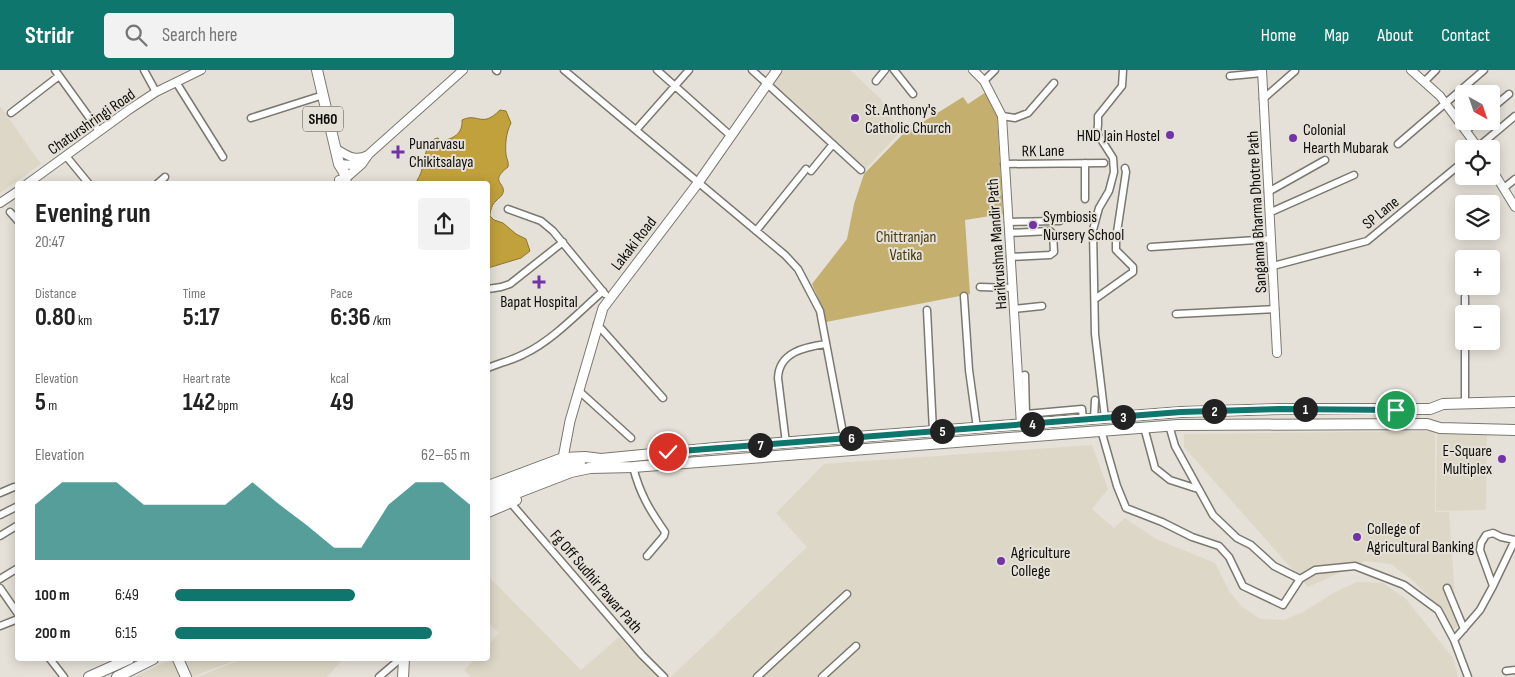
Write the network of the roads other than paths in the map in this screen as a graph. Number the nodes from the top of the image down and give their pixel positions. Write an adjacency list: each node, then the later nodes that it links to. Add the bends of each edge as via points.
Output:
1 (144, 70): 30 (street)
2 (201, 70): 25 (street, Chaturshringi Road)
3 (311, 70): 33 (main road, SH60)
4 (316, 70): 49 (main road, SH60)
5 (463, 70): 50 (street)
6 (564, 70): 41 (street)
7 (657, 70): 29 (street)
8 (689, 70): 29 (street)
9 (752, 70): 28 (street)
10 (777, 70): 28 (main road, Lakaki Road)
11 (885, 70): 23 (street)
12 (894, 70): 31 (street)
13 (973, 70): 24 (street, Harikrushna Mandir Path)
14 (995, 70): 24 (street)
15 (1123, 70): 97 (street, via 1122,86 1098,116 1098,133 1113,158 1114,172 1093,230)
16 (1411, 70): 26 (street)
17 (1436, 70): 26 (street)
18 (1484, 70): 36 (street)
19 (1295, 71): 34 (street)
20 (1262, 72): 22 (street); 34 (street, Sanganna Bharma Dhotre Path)
21 (57, 73): 37 (street); 42 (street)
22 (1230, 76)
23 (876, 81)
24 (984, 81): 38 (street, Harikrushna Mandir Path)
25 (176, 82): 30 (street, Chaturshringi Road); 52 (street)
26 (1424, 82): 36 (street)
27 (1054, 83): 38 (street, via 1028,113 1015,118)
28 (767, 84): 44 (main road, Lakaki Road); 47 (street)
29 (675, 86): 41 (street); 44 (street)
30 (156, 92): 42 (street, Chaturshringi Road)
31 (913, 94)
32 (1509, 94): 35 (street)
33 (317, 97): 40 (street); 56 (main road, SH60, via 334,162)
34 (1263, 99): 74 (street, Sanganna Bharma Dhotre Path)
35 (1500, 102)
36 (1446, 103): 43 (street); 48 (street)
37 (11, 113)
38 (1002, 116): 58 (street, Harikrushna Mandir Path)
39 (1515, 116): 46 (street)
40 (251, 118)
41 (636, 130): 71 (street)
42 (99, 131): 51 (street, Chaturshringi Road)
43 (1466, 131): 45 (street)
44 (731, 136): 71 (main road, Lakaki Road)
45 (1472, 140)
46 (1487, 140)
47 (833, 144): 61 (street); 84 (street)
48 (1398, 144)
49 (335, 148): 50 (street, via 354,158); 56 (main road, SH60)
50 (370, 154): 57 (street)
51 (66, 156): 65 (street, Chaturshringi Road); 66 (street)
52 (223, 158)
53 (1325, 160): 74 (street)
54 (1084, 163): 55 (street, RK Lane); 58 (street, RK Lane); 75 (street)
55 (1104, 163)
56 (339, 164): 57 (street); 68 (main road, SH60)
57 (362, 164): 69 (street)
58 (1004, 164): 83 (street, Harikrushna Mandir Path)
59 (1125, 168): 97 (street, via 1116,250 1133,272)
60 (1455, 168): 90 (street, SP Lane, via 1367,241)
61 (861, 170)
62 (1354, 175): 80 (street)
63 (165, 177): 67 (street)
64 (1515, 179): 72 (street)
65 (31, 181)
66 (87, 181)
67 (160, 181)
68 (343, 181)
69 (344, 181)
70 (1500, 182): 72 (street)
71 (698, 183): 84 (street); 94 (main road, Lakaki Road)
72 (1504, 188): 78 (street)
73 (15, 192): 76 (street)
74 (1268, 192): 80 (street, Sanganna Bharma Dhotre Path)
75 (1085, 199)
76 (0, 203)
77 (508, 208): 87 (street, via 540,221)
78 (1515, 208)
79 (10, 212): 81 (street)
80 (1271, 212): 86 (street, Sanganna Bharma Dhotre Path)
81 (15, 218)
82 (1060, 221): 83 (street)
83 (1008, 222): 85 (street, Harikrushna Mandir Path)
84 (756, 231): 105 (street, via 798,269 820,312)
85 (1009, 233): 89 (street, Harikrushna Mandir Path); 89 (street, via 1050,231 1054,252 1050,255)
86 (1271, 240): 88 (street); 90 (street, Sanganna Bharma Dhotre Path)
87 (563, 242): 93 (street, via 510,284); 94 (street)
88 (1151, 247)
89 (1010, 257): 92 (street, Harikrushna Mandir Path)
90 (1273, 266): 101 (street, Sanganna Bharma Dhotre Path)
91 (980, 287): 92 (street)
92 (1012, 288): 100 (street, Harikrushna Mandir Path)
93 (490, 289)
94 (606, 295): 104 (main road, Lakaki Road); 108 (street, via 535,348)
95 (964, 296): 125 (street, via 968,370)
96 (1464, 297): 98 (street)
97 (1095, 299): 118 (street)
98 (1464, 305)
99 (1042, 306): 100 (street)
100 (1014, 309): 109 (street, Harikrushna Mandir Path)
101 (1275, 309): 103 (street); 107 (street, Sanganna Bharma Dhotre Path)
102 (927, 310): 128 (street)
103 (1176, 314)
104 (597, 324): 110 (main road, Lakaki Road); 111 (street)
105 (826, 344): 130 (street); 131 (street, via 793,353 778,369)
106 (1465, 350): 114 (street)
107 (1278, 353)
108 (490, 367)
109 (1018, 377): 119 (street, via 1025,375 1026,414 1082,409); 122 (street, Harikrushna Mandir Path)
110 (578, 390): 129 (street); 132 (main road, Lakaki Road)
111 (663, 398)
112 (1095, 400): 118 (street)
113 (1515, 402): 114 (main road)
114 (1465, 403): 116 (main road, via 1443,404)
115 (1515, 408): 116 (main road)
116 (1430, 409): 117 (main road)
117 (1177, 413): 118 (main road); 123 (main road)
118 (1100, 419): 119 (main road)
119 (1083, 420): 122 (main road)
120 (1427, 424): 121 (main road); 123 (main road); 127 (main road, via 1440,428)
121 (1515, 424)
122 (1022, 425): 125 (main road)
123 (1173, 425): 124 (main road); 137 (street, via 1175,446)
124 (1144, 427): 126 (main road); 137 (street, via 1156,468 1170,480)
125 (977, 428): 128 (main road)
126 (1101, 430): 134 (main road); 151 (street, via 1126,508 1219,546 1229,557 1243,586 1284,605)
127 (1515, 430)
128 (933, 432): 130 (main road)
129 (631, 438)
130 (844, 438): 131 (main road)
131 (786, 443): 133 (main road, via 630,455)
132 (563, 458): 133 (main road, via 585,457); 135 (main road)
133 (602, 463): 134 (main road); 139 (main road, via 570,464); 140 (main road); 141 (main road)
134 (633, 467): 148 (street, via 647,506 665,532)
135 (490, 485)
136 (14, 487): 138 (street)
137 (1198, 489): 151 (street, via 1213,515 1237,538 1252,545 1274,566)
138 (0, 493)
139 (490, 494)
140 (510, 502): 143 (main road); 176 (street, Fg Off Sudhir Pawar Path)
141 (490, 503)
142 (15, 508): 144 (street)
143 (490, 511)
144 (0, 515)
145 (15, 527): 146 (street)
146 (0, 536)
147 (1515, 540): 152 (street); 152 (street, via 1493,533 1486,535 1481,543 1480,550)
148 (647, 556)
149 (15, 570): 150 (street)
150 (0, 579)
151 (1300, 579): 160 (street, via 1315,570 1355,566 1404,585 1438,610)
152 (1493, 586): 159 (street, via 1480,610)
153 (0, 588): 156 (street)
154 (1447, 588): 159 (street)
155 (847, 594): 177 (street)
156 (15, 610)
157 (15, 620): 158 (street)
158 (0, 626)
159 (1464, 629): 160 (street)
160 (1454, 640): 179 (street)
161 (856, 646): 178 (street)
162 (52, 661): 170 (street)
163 (125, 661): 171 (main road)
164 (149, 661): 172 (main road)
165 (179, 661): 173 (main road)
166 (398, 661): 174 (street)
167 (404, 661): 175 (main road)
168 (1515, 670): 169 (street)
169 (1506, 671)
170 (64, 677)
171 (90, 677)
172 (117, 677)
173 (186, 677)
174 (380, 677)
175 (403, 677)
176 (664, 677)
177 (757, 677)
178 (822, 677)
179 (1468, 677)

